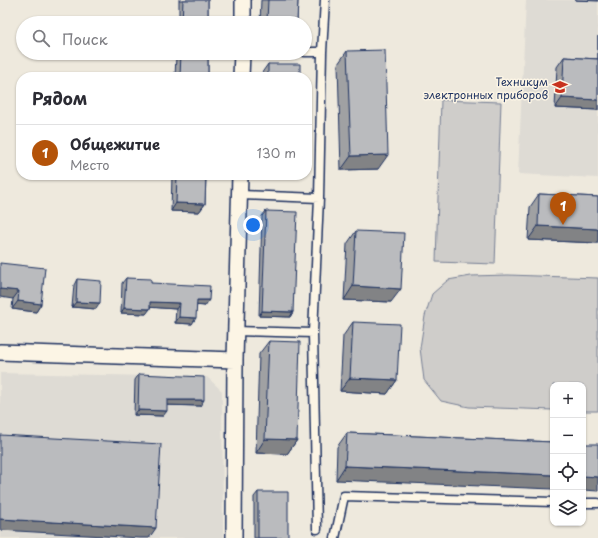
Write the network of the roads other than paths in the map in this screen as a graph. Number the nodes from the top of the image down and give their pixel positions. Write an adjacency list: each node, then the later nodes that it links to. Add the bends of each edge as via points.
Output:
1 (243, 0): 3 (street)
2 (325, 0): 5 (lane)
3 (242, 16)
4 (312, 52): 5 (lane)
5 (322, 52): 10 (lane)
6 (242, 60): 7 (street)
7 (241, 72)
8 (240, 180): 9 (street)
9 (240, 195): 10 (lane); 11 (street)
10 (319, 198): 12 (lane)
11 (236, 331): 12 (lane); 14 (street)
12 (313, 333): 18 (lane)
13 (0, 352): 14 (street)
14 (235, 360): 19 (street)
15 (550, 502): 20 (lane, via 344,496)
16 (586, 503): 17 (lane)
17 (598, 503)
18 (317, 529)
19 (234, 538)
20 (335, 538)

